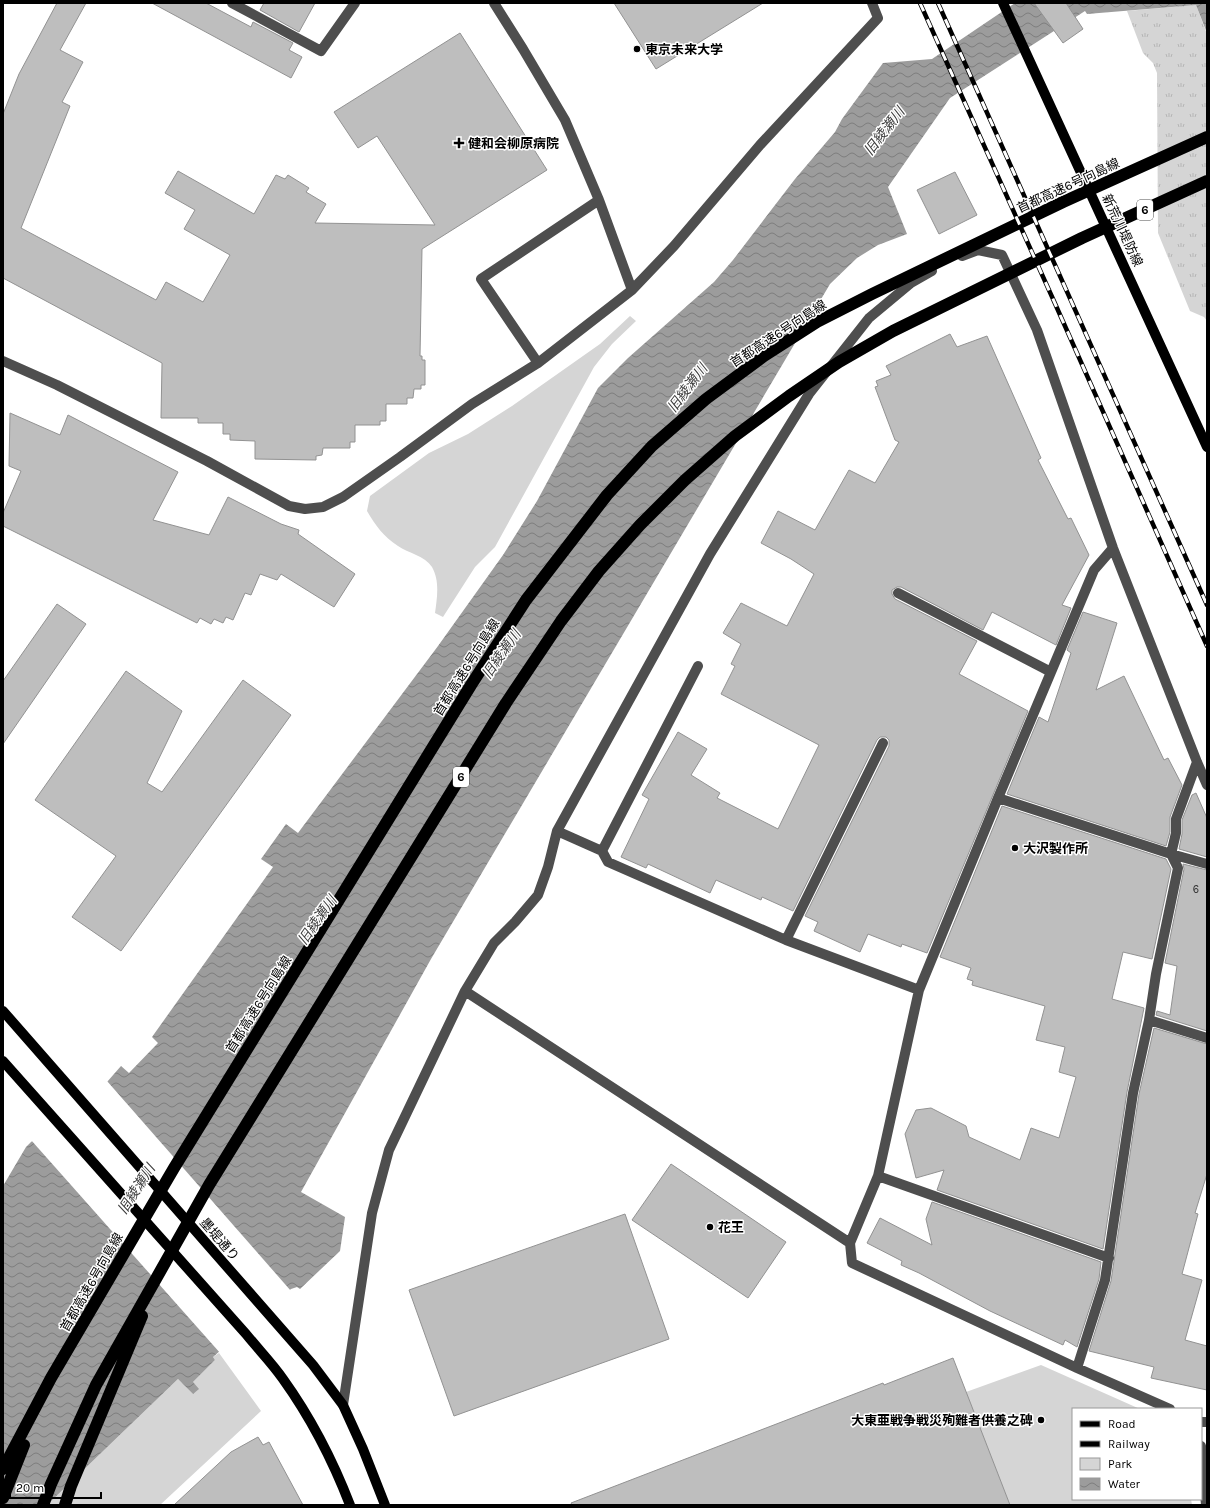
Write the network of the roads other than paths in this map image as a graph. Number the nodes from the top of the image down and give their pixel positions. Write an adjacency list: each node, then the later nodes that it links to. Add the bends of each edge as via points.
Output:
1 (232, 3): 2 (street, via 321,51)
2 (355, 3)
3 (494, 3): 8 (street, via 566,120)
4 (872, 3): 9 (street, via 878,18 760,145 674,246)
5 (1004, 3): 12 (main road, 新荒川堤防線)
6 (1207, 137): 37 (highway, 首都高速6号向島線, via 1063,202 817,322 764,356 706,399 652,446 607,495 526,600 471,685 174,1168)
7 (1207, 181): 34 (highway, 6, via 1068,245 893,331 839,362 735,436 685,480 640,525 599,570 506,703 209,1185)
8 (599, 200): 9 (street); 11 (street, via 481,279)
9 (632, 290): 11 (street)
10 (3, 361): 11 (street, via 64,388 289,506 305,509 323,507 343,497 472,404)
11 (538, 363)
12 (1207, 447)
13 (1113, 548): 16 (street, via 1094,570); 18 (street); 21 (street, via 1037,330 1002,254 978,250 946,262 911,283 869,318 810,394 710,554)
14 (898, 593): 16 (street)
15 (698, 666): 22 (street)
16 (1051, 672): 20 (street)
17 (883, 743): 25 (street)
18 (1196, 762): 19 (street); 23 (street, via 1176,819)
19 (1207, 785)
20 (998, 798): 23 (street); 26 (street)
21 (557, 831): 22 (street); 27 (street, via 538,895 494,943)
22 (602, 851): 25 (street, via 608,862)
23 (1171, 854): 24 (street); 29 (street, via 1178,868)
24 (1207, 864)
25 (786, 940): 26 (street)
26 (920, 990): 32 (street)
27 (465, 991): 33 (street); 38 (street, via 389,1150 372,1213)
28 (3, 1011): 38 (main road, 墨堤通り, via 269,1314)
29 (1149, 1020): 30 (street); 35 (street, via 1133,1094)
30 (1207, 1038)
31 (3, 1061): 45 (main road, via 283,1378 312,1424)
32 (878, 1176): 33 (street); 35 (street)
33 (850, 1243): 36 (street, via 852,1263)
34 (167, 1258): 43 (highway, 6, via 96,1385); 44 (highway)
35 (1109, 1258): 36 (street, via 1105,1280)
36 (1077, 1368): 39 (street)
37 (51, 1378): 41 (highway, 首都高速6号向島線); 42 (highway)
38 (343, 1405): 46 (main road, 墨堤通り)
39 (1168, 1408)
40 (1202, 1458): 47 (street)
41 (3, 1469)
42 (3, 1498)
43 (43, 1505)
44 (65, 1505)
45 (350, 1505)
46 (385, 1505)
47 (1206, 1505)

